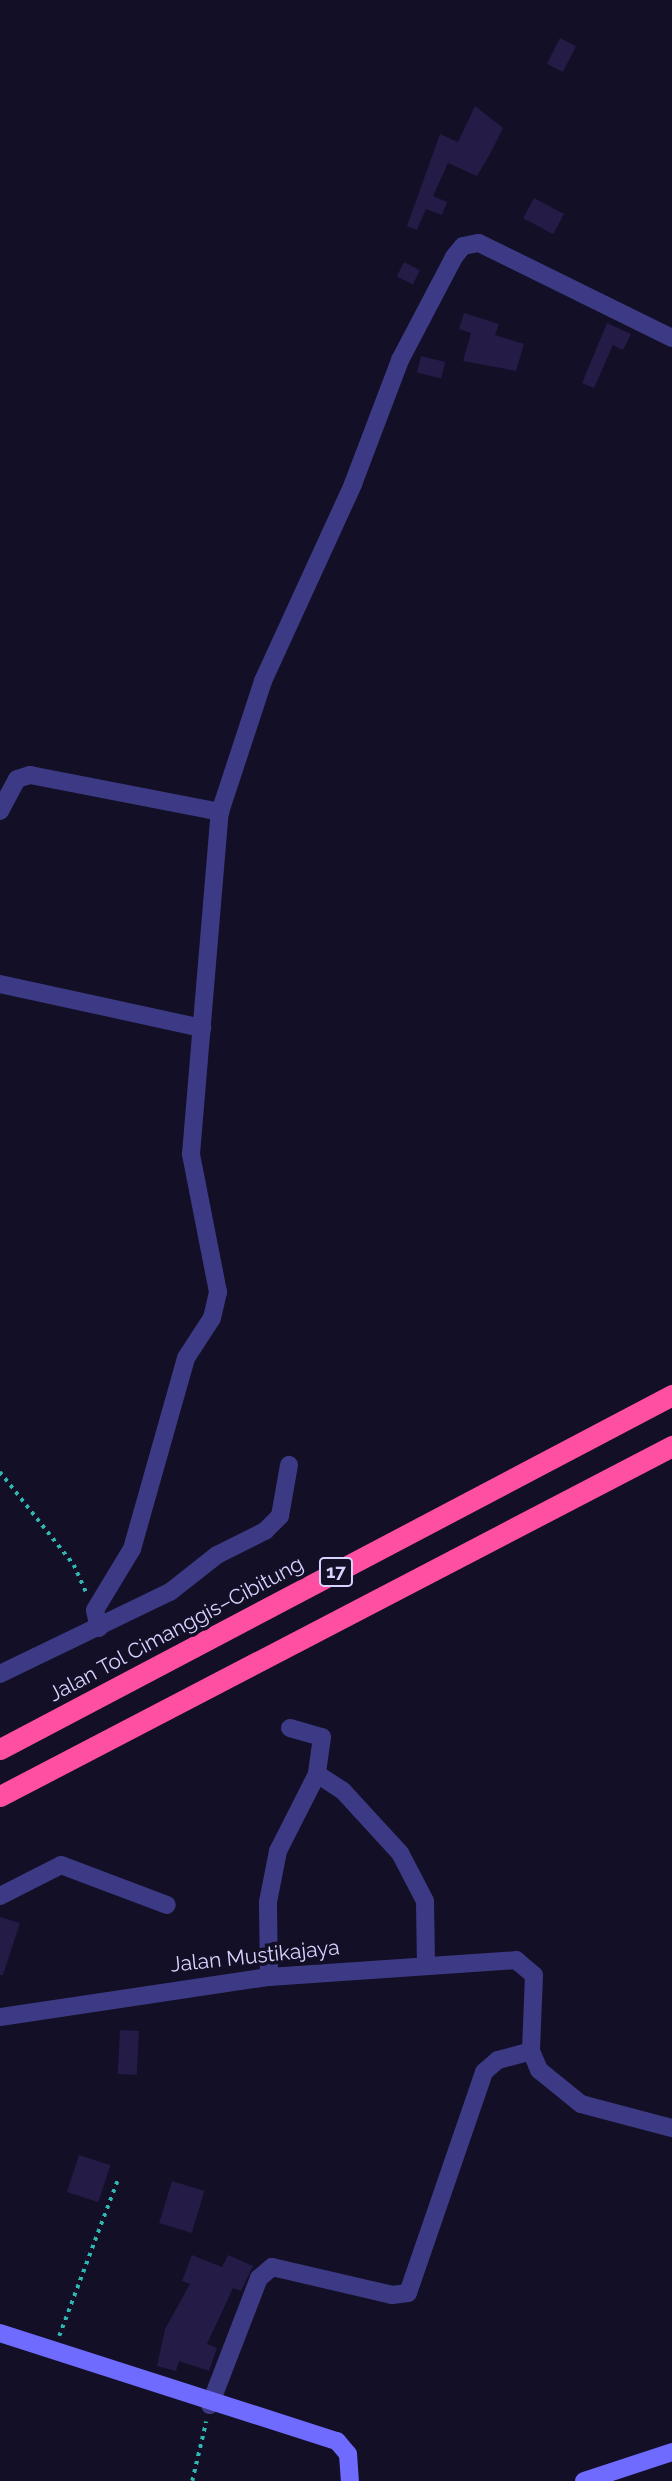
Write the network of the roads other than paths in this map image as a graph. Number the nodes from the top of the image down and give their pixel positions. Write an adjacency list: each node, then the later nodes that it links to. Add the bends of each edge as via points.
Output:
1 (672, 338): 3 (street, via 535,265 479,243 463,246 400,360 353,484 263,681)
2 (0, 811): 3 (street, via 17,779 30,775)
3 (220, 813): 5 (street)
4 (0, 984): 5 (street)
5 (202, 1028): 9 (street, via 191,1173 218,1292 212,1318 186,1358 132,1549 94,1609)
6 (672, 1395): 12 (highway, Jalan Tol Cimanggis–Cibitung / 17)
7 (672, 1446): 14 (highway, 17)
8 (289, 1465): 9 (street, via 275,1523 217,1555 170,1592)
9 (99, 1628): 10 (street)
10 (0, 1674)
11 (290, 1728): 13 (street, via 322,1737)
12 (0, 1749)
13 (317, 1774): 17 (street, via 343,1791 400,1853 425,1901); 18 (street, via 278,1851 268,1902)
14 (0, 1796)
15 (0, 1896): 16 (street, via 61,1865)
16 (166, 1905)
17 (426, 1962): 18 (street, Jalan Mustikajaya); 20 (street, Jalan Mustikajaya, via 516,1960 534,1975)
18 (269, 1977): 19 (street, Jalan Mustikajaya)
19 (0, 2017)
20 (531, 2051): 21 (street, via 545,2076 581,2104); 23 (street, via 498,2060 484,2072 408,2293 392,2295 272,2267 259,2278)
21 (672, 2128)
22 (0, 2333): 23 (street)
23 (210, 2405): 25 (street, via 337,2441 348,2454)
24 (672, 2452): 26 (street)
25 (350, 2481)
26 (584, 2481)

